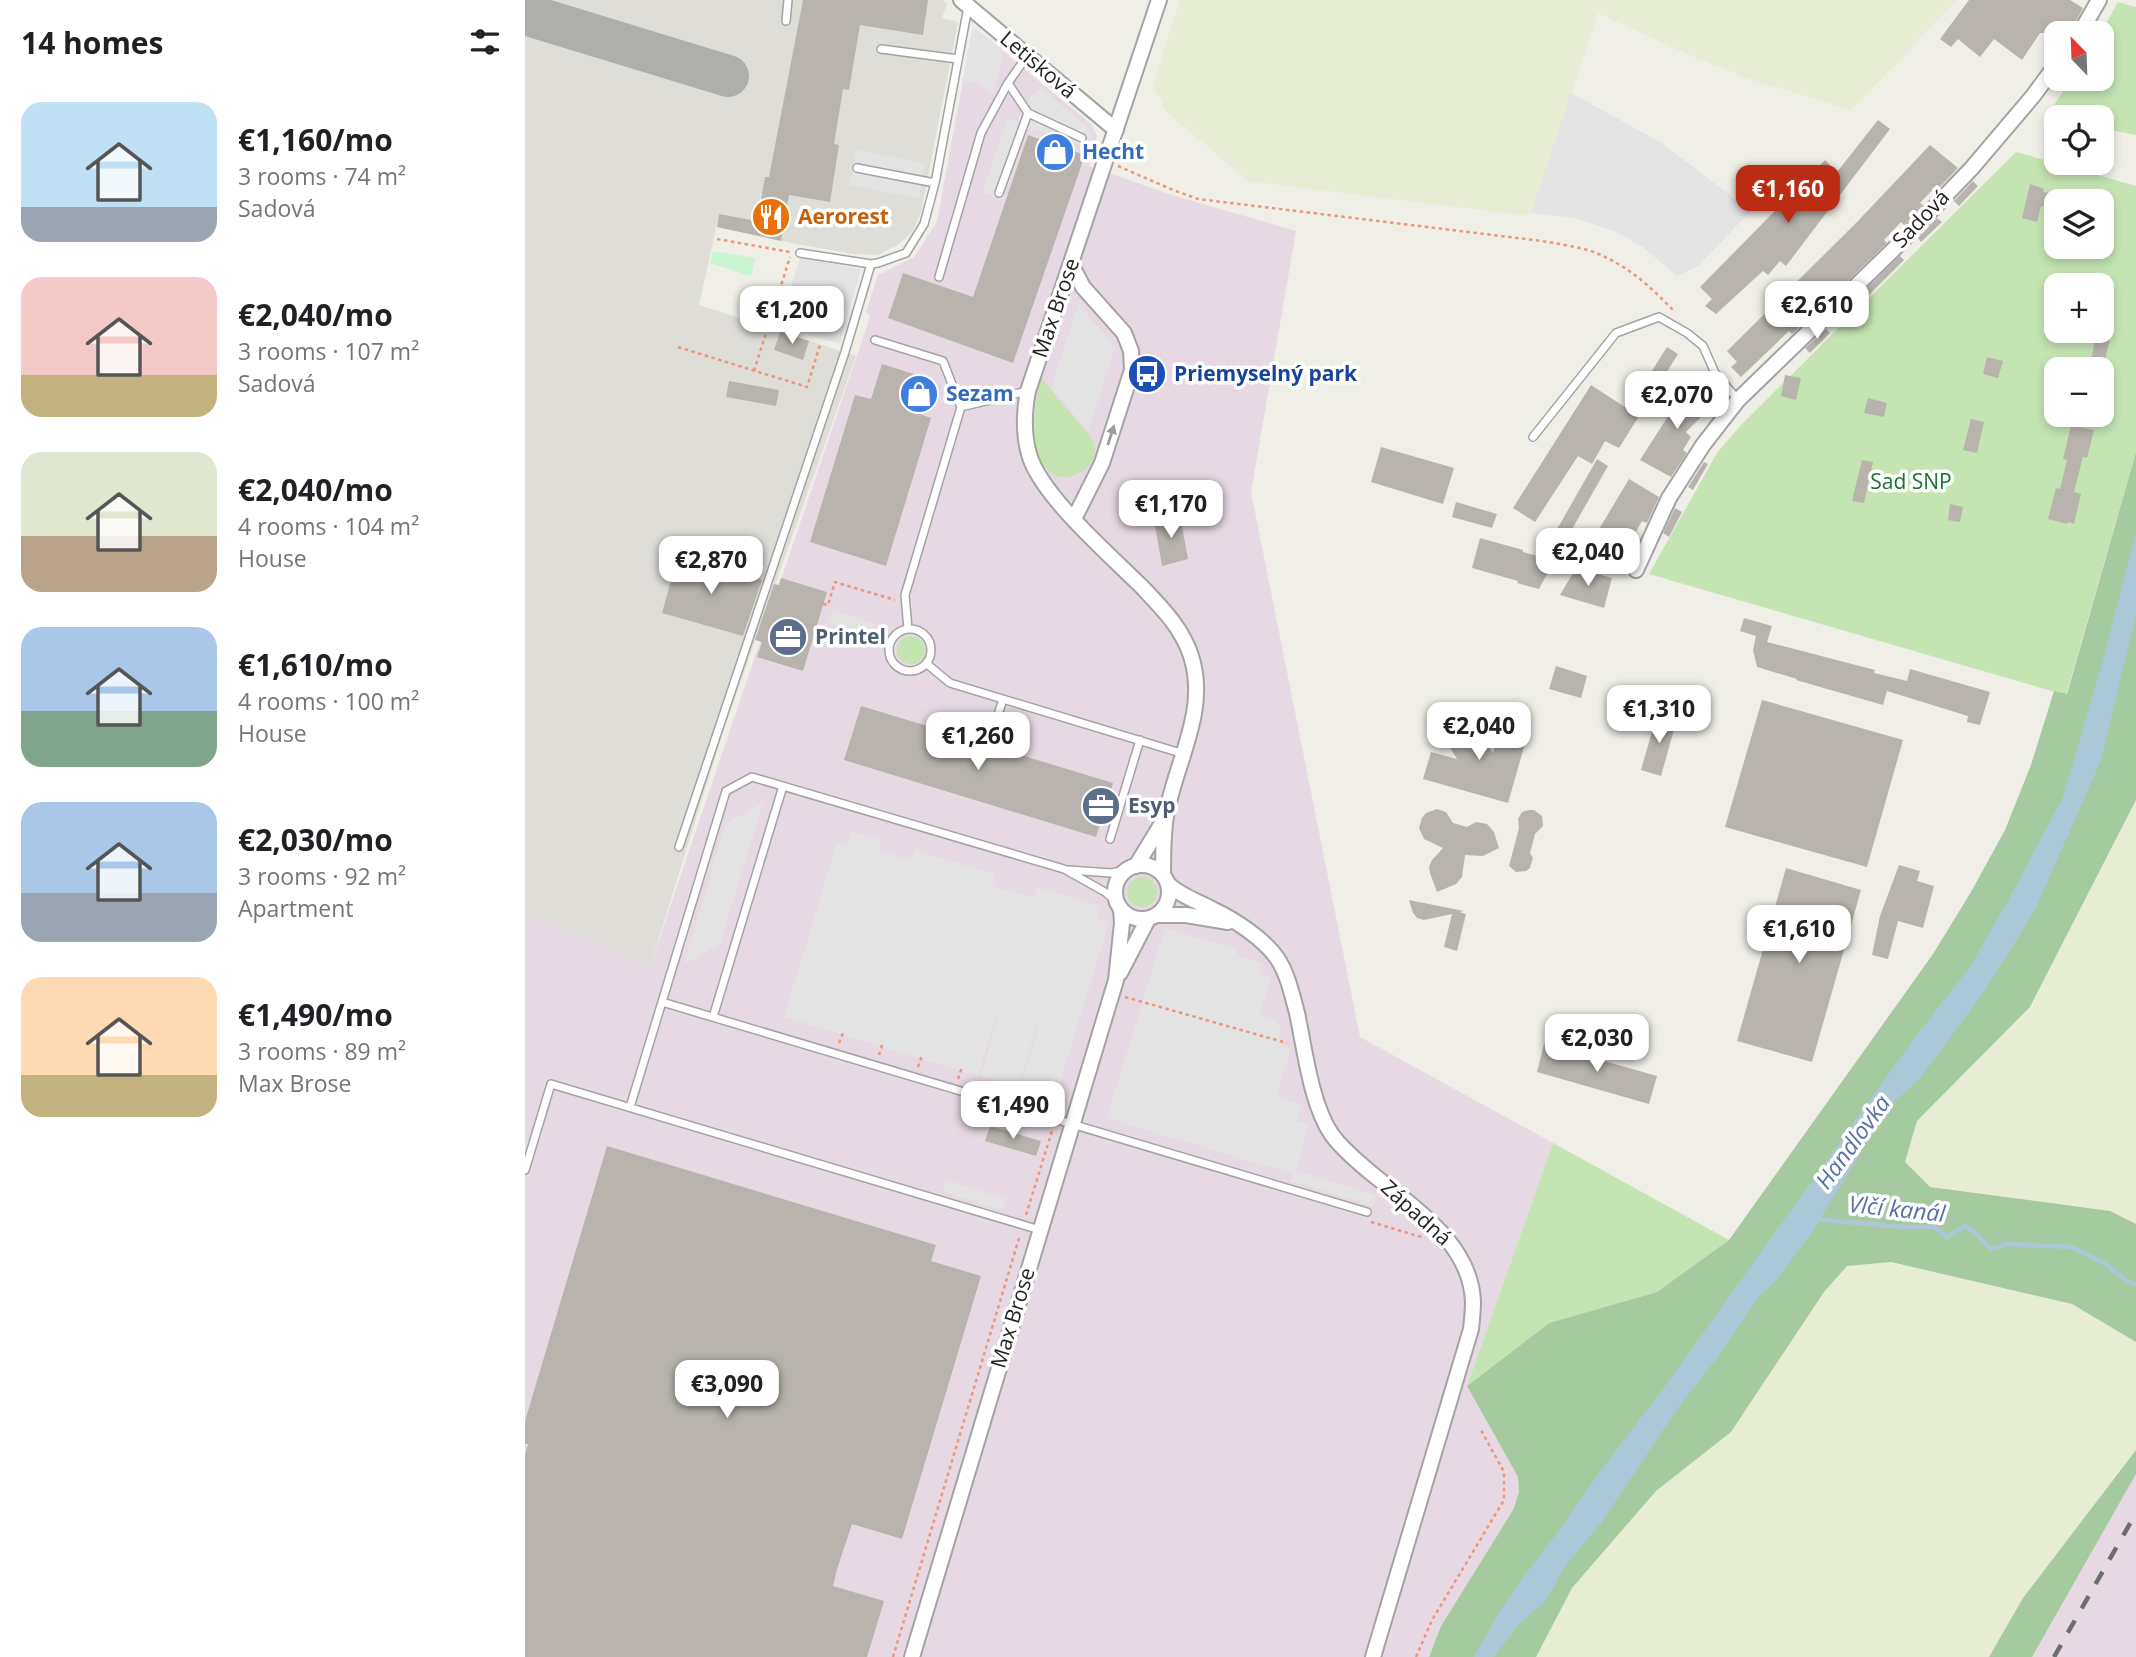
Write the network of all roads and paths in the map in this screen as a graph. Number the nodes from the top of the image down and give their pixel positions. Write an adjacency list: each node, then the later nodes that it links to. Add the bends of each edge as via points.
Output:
1 (788, 0): 5 (lane)
2 (1159, 0): 13 (street, Max Brose)
3 (2099, 0): 6 (street)
4 (964, 3): 8 (street, Letisková); 9 (lane)
5 (786, 21)
6 (2087, 21)
7 (881, 49): 9 (lane)
8 (1027, 56): 11 (lane); 13 (street, Letisková)
9 (958, 59): 17 (lane)
10 (2044, 81): 30 (street, Sadová, via 1971,169)
11 (1008, 83): 12 (lane); 23 (lane, via 981,133)
12 (1028, 113): 14 (lane); 18 (lane)
13 (1116, 130): 15 (street, Max Brose)
14 (1081, 138)
15 (1106, 160): 22 (street, Max Brose); 24 (path, via 1198,199 1586,250 1612,260 1653,290 1683,320)
16 (857, 169): 17 (lane)
17 (935, 183): 21 (lane, via 924,224 906,253)
18 (999, 192)
19 (717, 239): 28 (path, via 791,252)
20 (800, 253): 21 (lane)
21 (871, 264): 46 (lane)
22 (1071, 264): 29 (street, Max Brose); 33 (street, one-way to 22, via 1102,463 1132,370 1124,333 1083,287)
23 (939, 278)
24 (1687, 333): 30 (lane, via 1703,346 1715,373); 32 (lane, via 1659,317 1616,333)
25 (875, 340): 31 (lane, via 943,360)
26 (820, 345): 28 (path, via 807,387)
27 (678, 346): 28 (path)
28 (754, 370)
29 (1028, 391): 31 (lane); 33 (street, Max Brose, via 1024,413 1029,456 1041,481)
30 (1738, 400): 34 (street, Sadová, via 1669,498)
31 (961, 407): 36 (lane, via 905,594)
32 (1533, 437)
33 (1074, 519): 42 (street, Max Brose, via 1179,629 1198,687)
34 (1636, 570)
35 (824, 604): 36 (path, via 828,605 835,582)
36 (906, 604): 37 (lane)
37 (908, 629): 38 (lane, via 922,632 929,640); 38 (lane, via 890,643 891,660 906,671)
38 (927, 664): 39 (lane, via 950,683)
39 (1003, 699): 40 (lane); 41 (lane)
40 (1140, 740): 42 (lane); 45 (lane)
41 (988, 746)
42 (1185, 754): 44 (street, Max Brose)
43 (782, 786): 48 (lane); 55 (lane, via 752,777 726,791); 56 (lane)
44 (1166, 816): 47 (street, Max Brose); 49 (street, Max Brose)
45 (1109, 839)
46 (679, 847)
47 (1132, 868): 48 (lane, via 1111,873); 49 (street, via 1151,867); 50 (street, Max Brose, via 1116,886)
48 (1065, 869): 50 (lane)
49 (1166, 879): 51 (street, Max Brose, via 1168,899); 52 (street, Západná, via 1177,892)
50 (1119, 905): 51 (street, via 1133,918); 53 (street, Max Brose, via 1122,923)
51 (1153, 917): 52 (street, Západná, via 1186,915); 53 (street, Max Brose)
52 (1237, 924): 78 (street, Západná, via 1260,939 1278,959 1291,989 1317,1103 1334,1139 1441,1233 1455,1248 1470,1283 1471,1329)
53 (1116, 980): 70 (street, Max Brose)
54 (1121, 996): 60 (path)
55 (662, 1002): 56 (lane); 68 (lane)
56 (713, 1017): 69 (lane)
57 (843, 1030): 59 (path)
58 (883, 1042): 61 (path)
59 (839, 1043)
60 (1292, 1044)
61 (879, 1055)
62 (922, 1055): 63 (path)
63 (918, 1067)
64 (962, 1067): 65 (path)
65 (958, 1079)
66 (1039, 1089): 67 (path)
67 (1035, 1102)
68 (630, 1107): 71 (lane, via 551,1084); 73 (lane)
69 (1056, 1119): 70 (lane); 73 (path)
70 (1072, 1124): 72 (lane); 74 (street, Max Brose)
71 (525, 1170)
72 (1367, 1212)
73 (1023, 1225): 74 (lane); 76 (path)
74 (1040, 1230): 77 (street, Max Brose)
75 (1481, 1430): 79 (path, via 1504,1472 1504,1500 1432,1620)
76 (893, 1657)
77 (912, 1657)
78 (1373, 1657)
79 (1416, 1657)

